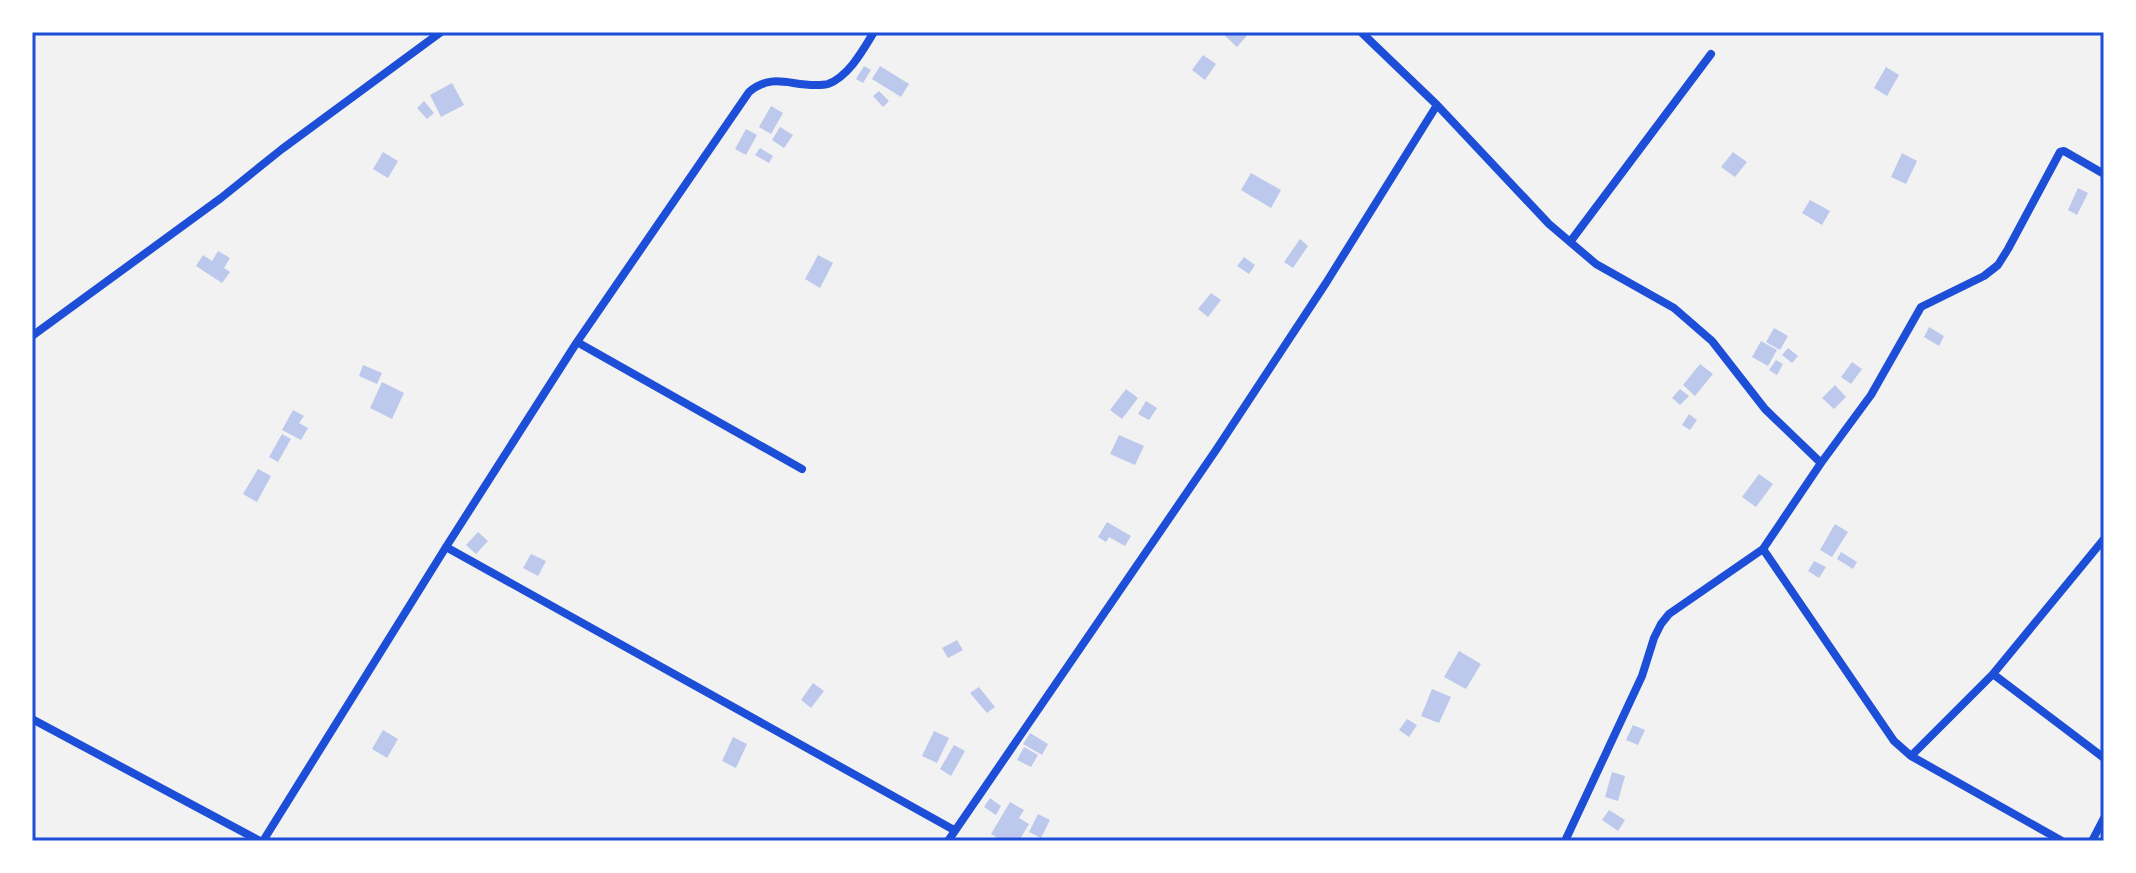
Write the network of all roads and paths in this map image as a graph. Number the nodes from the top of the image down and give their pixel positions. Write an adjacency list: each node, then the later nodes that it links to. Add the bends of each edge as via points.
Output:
1 (441, 32): 8 (street)
2 (874, 32): 9 (street, via 845,73 826,85 761,82 749,92)
3 (1368, 34): 5 (street)
4 (1711, 54): 7 (street)
5 (1437, 105): 7 (street); 20 (street, via 1216,450)
6 (2104, 174): 10 (street, via 2060,152 1998,265 1921,307 1871,395)
7 (1570, 242): 10 (street, via 1596,264 1674,308 1712,341 1765,409)
8 (32, 336)
9 (577, 342): 11 (street); 13 (street)
10 (1821, 463): 14 (street)
11 (802, 469)
12 (2104, 539): 15 (street)
13 (446, 547): 20 (street); 21 (street)
14 (1763, 549): 17 (street, via 1882,725); 23 (street, via 1661,624)
15 (1993, 674): 17 (street); 18 (street)
16 (32, 719): 21 (street)
17 (1911, 756): 24 (street)
18 (2104, 758)
19 (2104, 818): 25 (street)
20 (954, 830): 22 (street)
21 (262, 841)
22 (948, 841)
23 (1565, 841)
24 (2062, 841)
25 (2092, 841)

